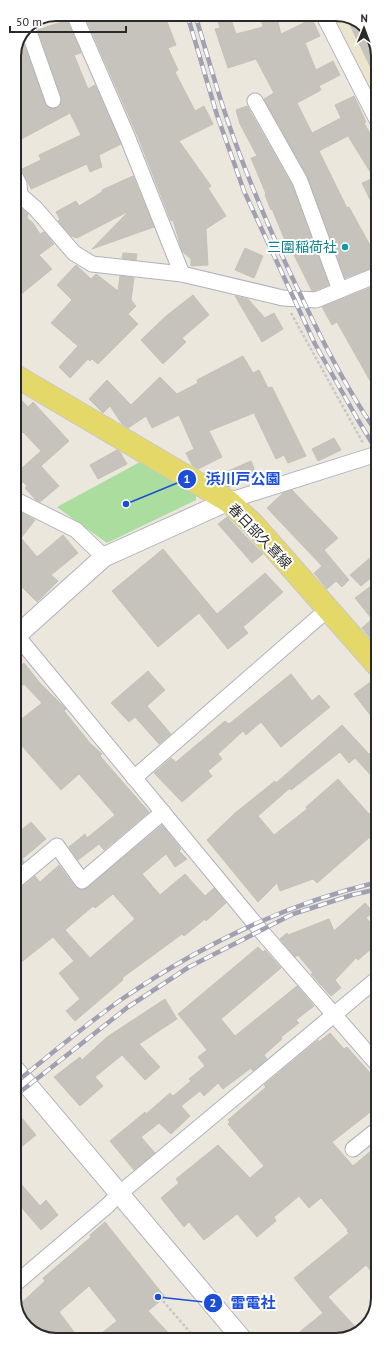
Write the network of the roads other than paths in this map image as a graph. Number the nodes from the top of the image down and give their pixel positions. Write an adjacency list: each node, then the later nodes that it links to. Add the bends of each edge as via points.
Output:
1 (77, 21): 8 (street, via 127,136)
2 (327, 21): 6 (street)
3 (30, 33): 4 (street)
4 (53, 100)
5 (255, 101): 10 (street, via 300,182)
6 (371, 108)
7 (21, 198): 8 (street, via 36,209 74,253 92,264)
8 (182, 274): 10 (street, via 283,298 316,300)
9 (371, 277): 10 (street)
10 (340, 290)
11 (21, 379): 13 (main road, 春日部久喜線)
12 (371, 456): 13 (street)
13 (228, 501): 15 (street); 16 (main road, 春日部久喜線, via 253,524)
14 (21, 502): 15 (street, via 76,530)
15 (104, 557): 17 (street)
16 (328, 609): 19 (main road, 春日部久喜線); 20 (street)
17 (21, 632)
18 (21, 643): 20 (street)
19 (371, 658)
20 (134, 778): 21 (street)
21 (163, 812): 22 (street, via 82,881 57,846); 24 (street, via 261,931)
22 (21, 876)
23 (371, 984): 24 (street)
24 (335, 1015): 25 (street); 29 (street)
25 (371, 1057)
26 (21, 1077): 29 (street)
27 (371, 1135): 28 (street)
28 (353, 1149)
29 (119, 1194): 30 (street); 31 (street)
30 (21, 1279)
31 (237, 1333)

